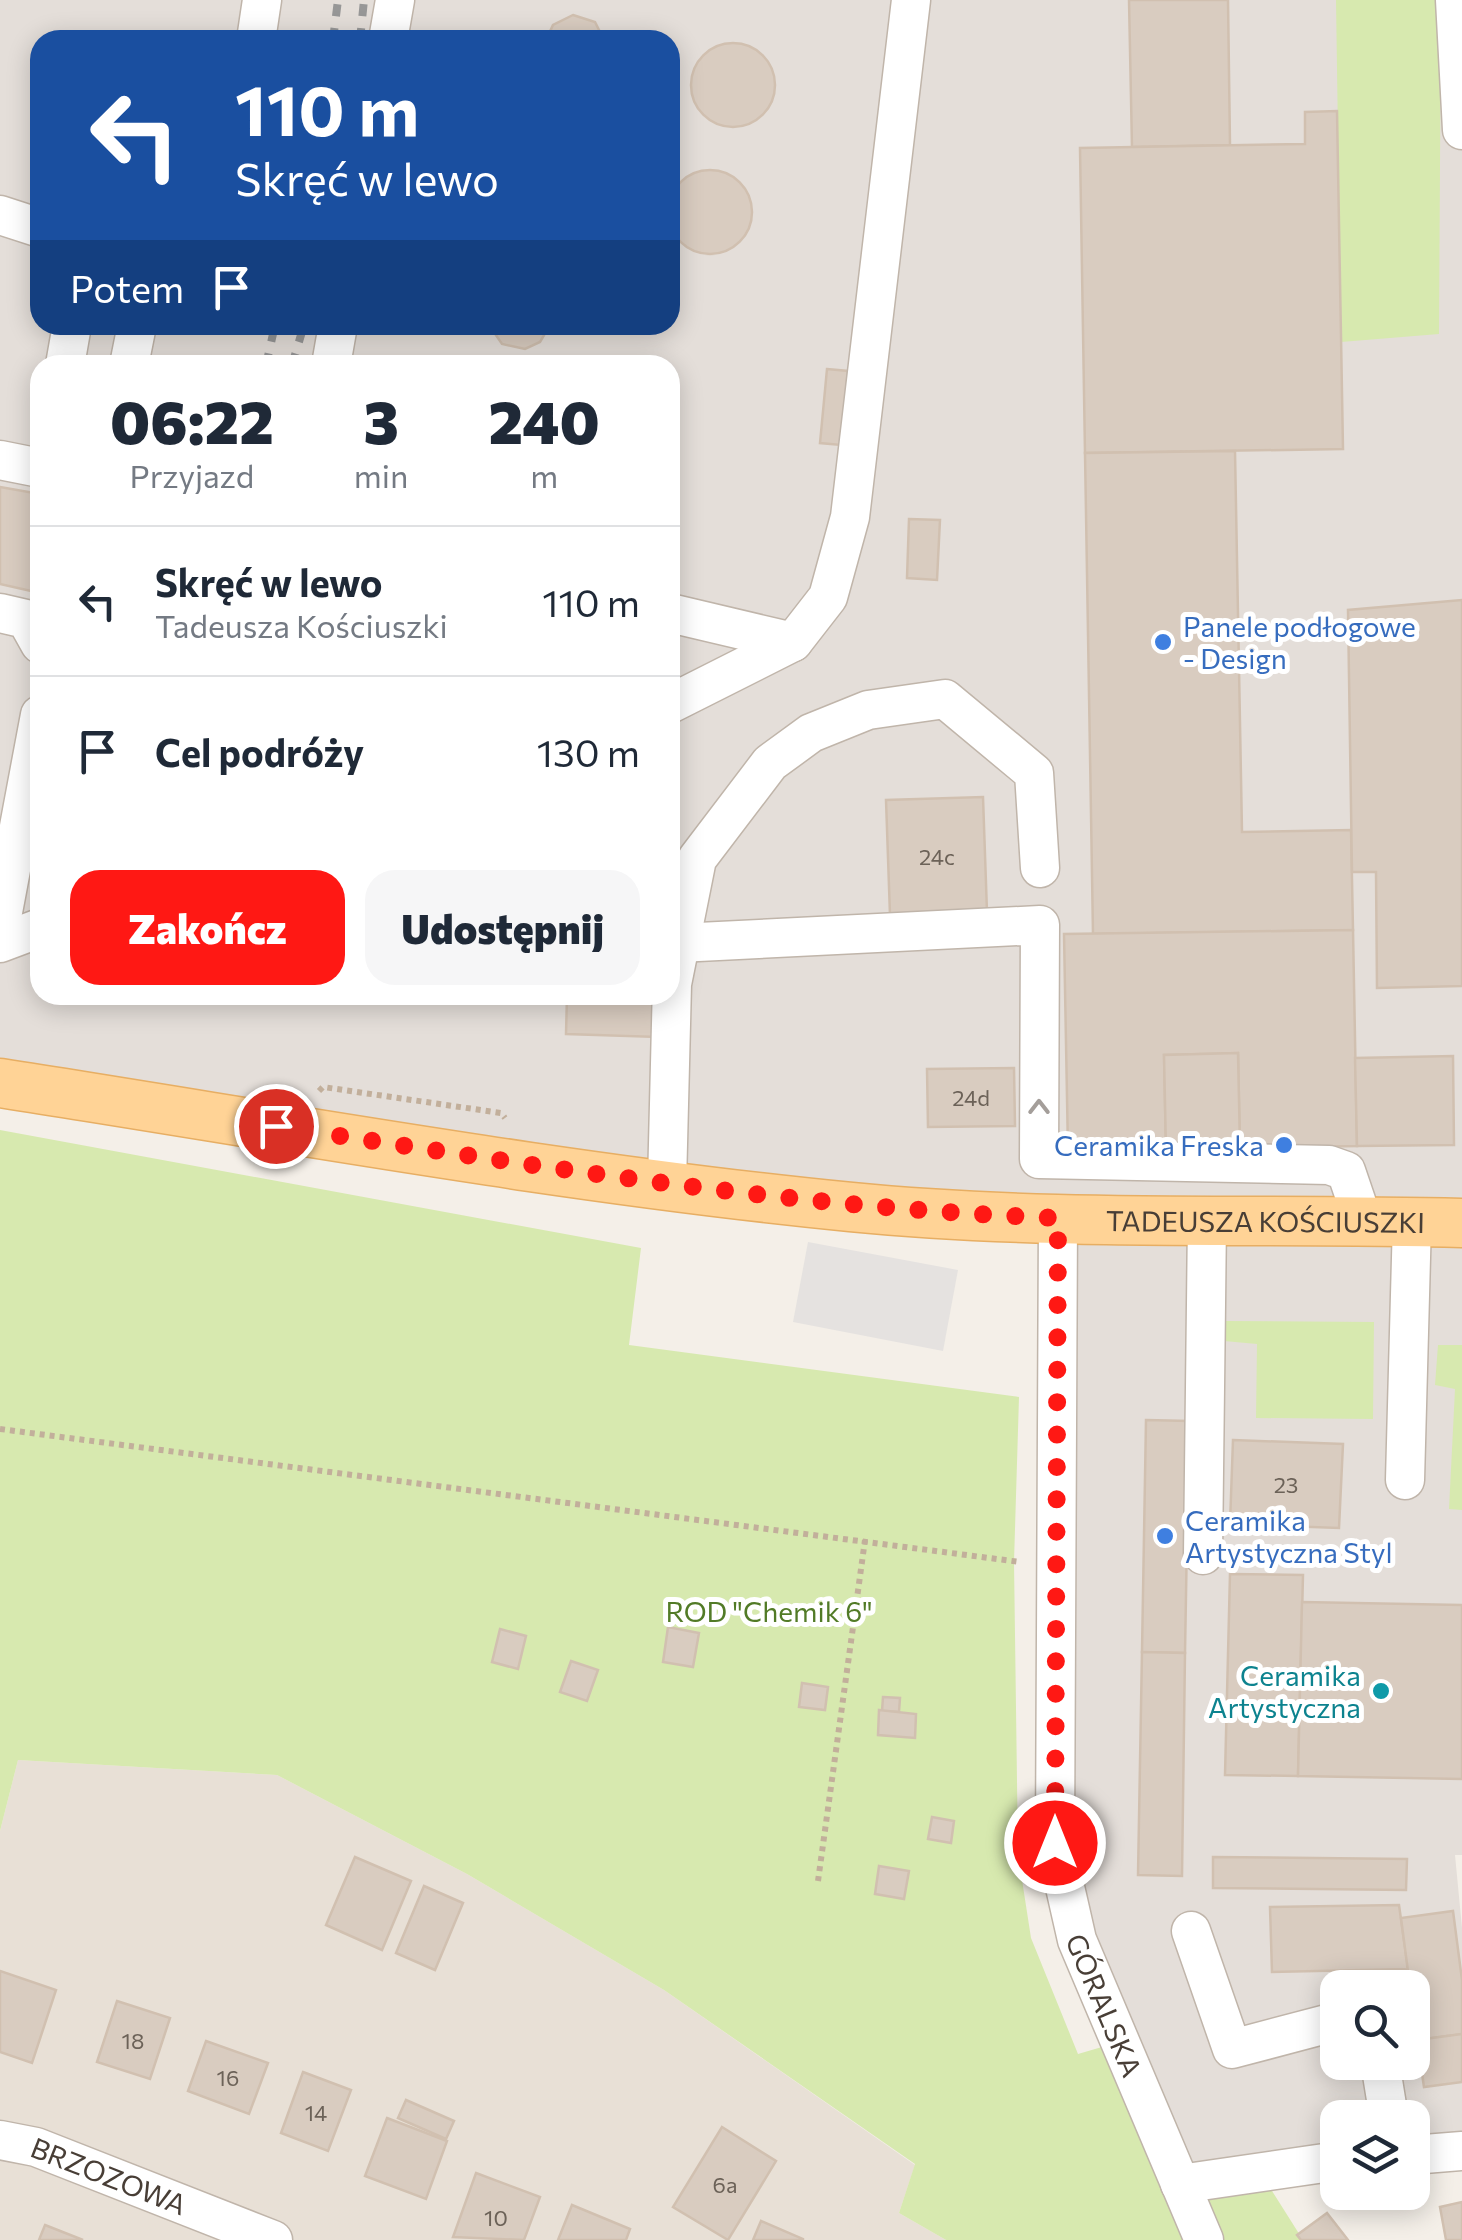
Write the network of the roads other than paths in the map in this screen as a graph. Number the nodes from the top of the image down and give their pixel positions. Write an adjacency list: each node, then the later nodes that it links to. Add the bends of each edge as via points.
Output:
1 (262, 0): 5 (street)
2 (396, 0): 6 (street)
3 (911, 0): 16 (street, via 850,518 828,597)
4 (1455, 0): 7 (street)
5 (258, 30)
6 (390, 30)
7 (1461, 108): 8 (street)
8 (1462, 130)
9 (0, 215): 10 (street)
10 (30, 225)
11 (0, 460): 12 (street)
12 (30, 466)
13 (0, 613): 15 (street)
14 (680, 615): 16 (street)
15 (30, 626)
16 (793, 642): 17 (street)
17 (680, 699)
18 (30, 768): 20 (street)
19 (1040, 868): 22 (street, via 1034,773 945,699 868,710 812,733 744,792 696,859)
20 (0, 928)
21 (30, 932): 23 (street)
22 (680, 934)
23 (0, 943)
24 (680, 943): 30 (street, one-way to 24, via 1346,1172 1329,1166 1040,1159 1040,925)
25 (671, 1005): 27 (street)
26 (0, 1084): 27 (main road, TADEUSZA KOŚCIUSZKI)
27 (666, 1184): 28 (main road, TADEUSZA KOŚCIUSZKI, via 851,1207)
28 (1058, 1218): 29 (main road, TADEUSZA KOŚCIUSZKI); 41 (street, GÓRALSKA, via 1055,1843 1077,1940)
29 (1206, 1220): 30 (main road, TADEUSZA KOŚCIUSZKI); 34 (street)
30 (1363, 1221): 31 (main road, TADEUSZA KOŚCIUSZKI)
31 (1412, 1222): 32 (main road, TADEUSZA KOŚCIUSZKI); 33 (street)
32 (1462, 1222)
33 (1404, 1480)
34 (1203, 1555)
35 (1190, 1932): 36 (street, via 1232,2049)
36 (1320, 2026)
37 (0, 2140): 42 (street, BRZOZOWA, via 36,2147)
38 (1462, 2151): 39 (street)
39 (1430, 2153)
40 (1320, 2164): 41 (street)
41 (1180, 2184): 43 (street, GÓRALSKA)
42 (272, 2240)
43 (1204, 2240)

